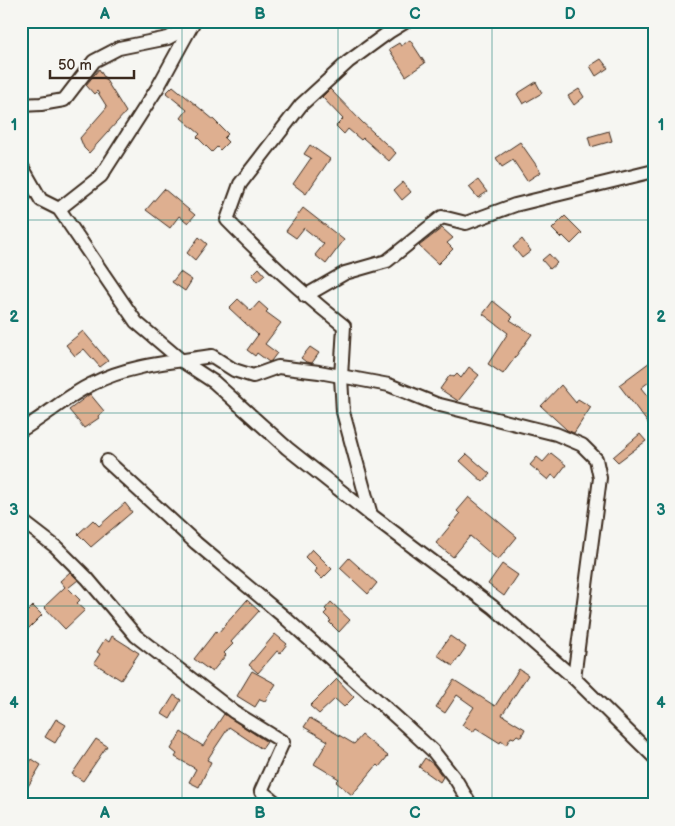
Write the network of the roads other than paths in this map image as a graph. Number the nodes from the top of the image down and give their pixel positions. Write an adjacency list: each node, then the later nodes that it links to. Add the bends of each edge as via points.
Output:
1 (407, 21): 7 (street, via 348,62 301,104 240,184 227,220)
2 (194, 23): 3 (street, via 168,38 119,48 94,61 64,100); 6 (street, via 101,176)
3 (21, 105)
4 (21, 166): 6 (street, via 41,200)
5 (654, 171): 7 (street, via 515,205 466,223 442,217 387,261 344,273)
6 (59, 210): 8 (street, via 136,322)
7 (305, 296): 9 (street, via 344,326)
8 (182, 361): 9 (street, via 212,356 234,370 253,376 278,367); 10 (street, via 122,372 93,383); 12 (street, via 214,382 287,448)
9 (341, 377): 12 (street, via 343,412); 14 (street, via 389,385 436,404 556,434 582,445 596,459 600,478)
10 (21, 430)
11 (107, 461): 17 (street, via 406,726 433,752)
12 (371, 515): 14 (street, via 493,607)
13 (21, 520): 16 (street, via 56,547 87,578 136,636 234,712 283,742 261,791)
14 (574, 678): 15 (street)
15 (654, 757)
16 (279, 805)
17 (471, 805)

